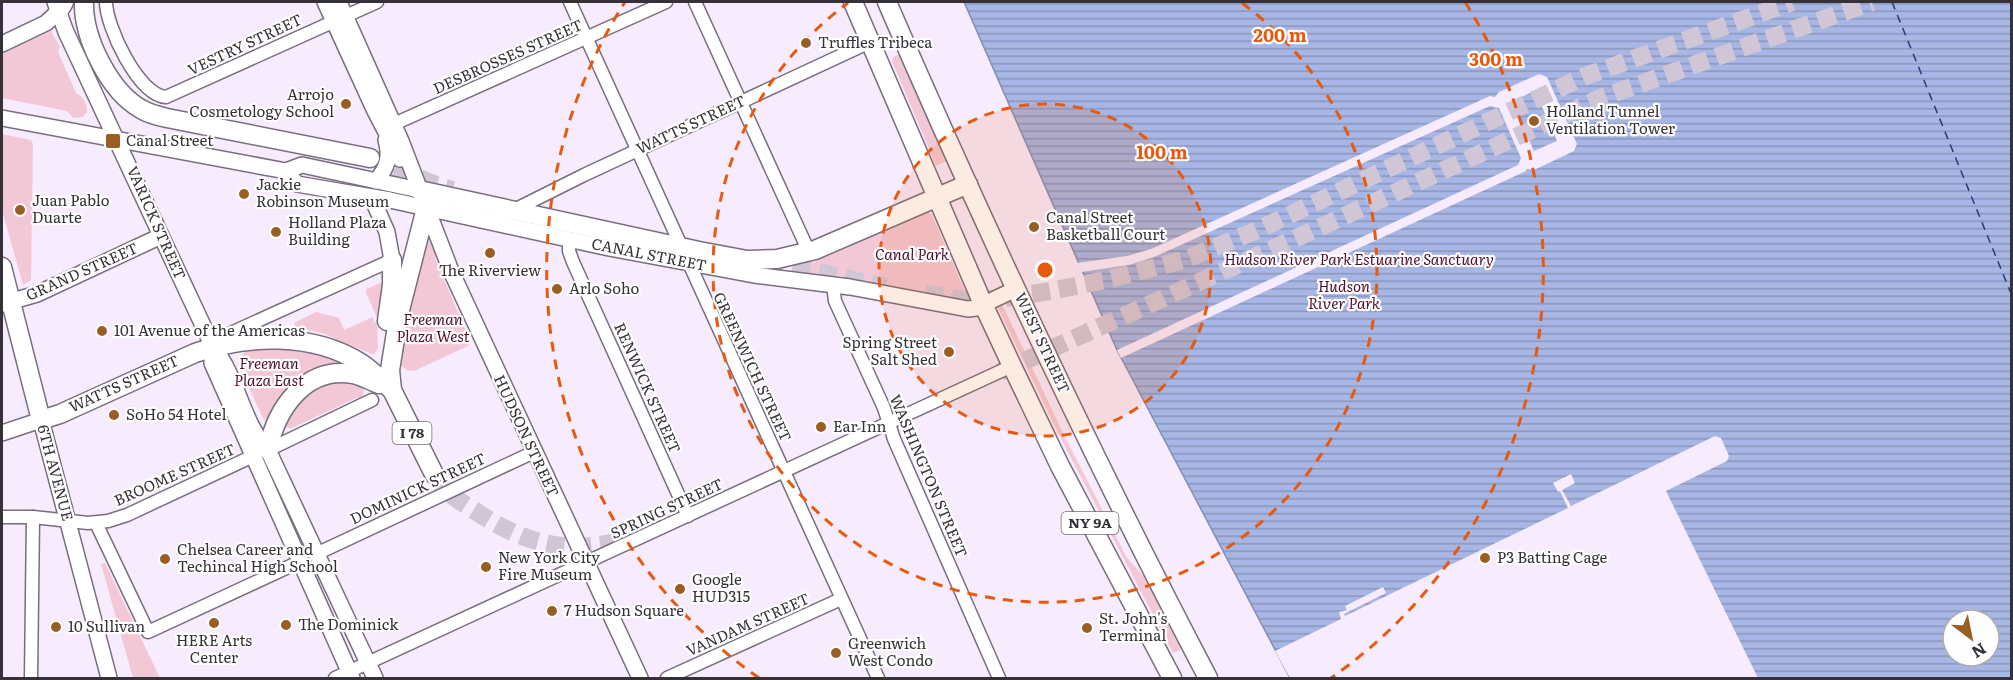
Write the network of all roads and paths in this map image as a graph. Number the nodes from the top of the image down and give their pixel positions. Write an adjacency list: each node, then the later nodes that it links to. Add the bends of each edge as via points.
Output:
1 (84, 2): 20 (highway, via 89,35 101,63 124,96 141,110)
2 (106, 2): 11 (street, VESTRY STREET, via 110,21 130,65 157,96 171,96)
3 (325, 2): 11 (main road, HUDSON STREET)
4 (377, 2): 11 (street, VESTRY STREET)
5 (570, 2): 12 (street, GREENWICH STREET)
6 (666, 2): 12 (street, DESBROSSES STREET)
7 (694, 2): 15 (street)
8 (853, 2): 13 (highway, NY 9A)
9 (887, 2): 23 (highway, WEST STREET / NY 9A)
10 (59, 5): 14 (main road, via 46,23); 18 (main road, VARICK STREET, via 70,42)
11 (339, 13): 17 (main road, HUDSON STREET)
12 (586, 38): 17 (street, DESBROSSES STREET); 19 (street, GREENWICH STREET)
13 (870, 42): 15 (street, WATTS STREET); 25 (highway, NY 9A)
14 (2, 44)
15 (740, 101): 19 (street, WATTS STREET); 31 (street)
16 (2, 117): 18 (main road, CANAL STREET)
17 (389, 127): 22 (main road, via 388,162); 24 (main road, HUDSON STREET)
18 (118, 141): 21 (main road, CANAL STREET); 29 (main road, VARICK STREET)
19 (638, 150): 28 (street, WATTS STREET); 32 (street, GREENWICH STREET)
20 (370, 158)
21 (286, 171): 22 (main road, CANAL STREET, via 302,165); 26 (main road, CANAL STREET, via 297,184)
22 (376, 181): 24 (main road, CANAL STREET)
23 (968, 184): 25 (highway, CANAL STREET); 36 (highway, WEST STREET / NY 9A)
24 (419, 190): 27 (main road, HUDSON STREET); 28 (highway, CANAL STREET)
25 (937, 197): 31 (highway, CANAL STREET); 38 (highway, NY 9A)
26 (372, 198): 27 (main road, CANAL STREET); 33 (main road, via 387,232)
27 (426, 208): 30 (main road, CANAL STREET); 41 (highway, via 399,314); 47 (main road, HUDSON STREET)
28 (514, 210): 32 (highway, CANAL STREET)
29 (161, 236): 37 (main road, GRAND STREET, via 37,294); 39 (main road, VARICK STREET)
30 (569, 239): 32 (main road, CANAL STREET); 51 (street, RENWICK STREET, via 573,262)
31 (808, 252): 32 (highway, CANAL STREET, via 756,261)
32 (684, 255): 35 (main road, CANAL STREET, via 768,277); 49 (street, GREENWICH STREET)
33 (392, 260): 39 (street, WATTS STREET); 41 (highway, via 386,337)
34 (2, 267): 37 (highway, 6TH AVENUE)
35 (833, 285): 38 (main road, CANAL STREET, via 964,308); 45 (street, WASHINGTON STREET, via 835,301)
36 (1016, 289): 38 (main road, CANAL STREET); 70 (highway, WEST STREET / NY 9A)
37 (6, 303): 44 (highway, 6TH AVENUE)
38 (983, 304): 40 (highway, NY 9A)
39 (212, 344): 42 (highway, via 293,340 322,346 362,363); 44 (highway, WATTS STREET); 48 (main road, VARICK STREET, via 212,363)
40 (1012, 366): 45 (street, SPRING STREET); 69 (highway, NY 9A)
41 (390, 370): 42 (highway)
42 (392, 390): 48 (highway, via 350,374 333,374 311,381 284,406); 50 (highway, I 78)
43 (372, 400): 48 (street, BROOME STREET)
44 (41, 420): 46 (main road, WATTS STREET); 54 (main road, 6TH AVENUE)
45 (889, 423): 49 (street, SPRING STREET); 68 (street, WASHINGTON STREET)
46 (2, 433)
47 (534, 452): 56 (street, DOMINICK STREET); 58 (main road, HUDSON STREET)
48 (260, 453): 55 (street, BROOME STREET, via 127,515); 56 (main road, VARICK STREET); 57 (main road, VARICK STREET)
49 (783, 472): 51 (street, SPRING STREET); 59 (street, GREENWICH STREET)
50 (434, 474)
51 (688, 516): 58 (street, SPRING STREET)
52 (2, 517): 53 (street, BROOME STREET)
53 (33, 517): 54 (street, BROOME STREET); 62 (street)
54 (67, 521): 55 (street, BROOME STREET); 63 (main road, 6TH AVENUE)
55 (96, 523): 57 (street, 6TH AVENUE, via 148,632)
56 (316, 554): 60 (main road, VARICK STREET)
57 (299, 562): 61 (main road, VARICK STREET)
58 (586, 563): 60 (street, SPRING STREET); 65 (main road, HUDSON STREET)
59 (842, 599): 66 (street, VANDAM STREET); 67 (street, GREENWICH STREET)
60 (368, 664): 61 (street, SPRING STREET); 64 (main road, VARICK STREET)
61 (345, 676)
62 (31, 678)
63 (109, 678)
64 (375, 678)
65 (640, 678)
66 (667, 678)
67 (878, 678)
68 (999, 678)
69 (1172, 678)
70 (1208, 678)

